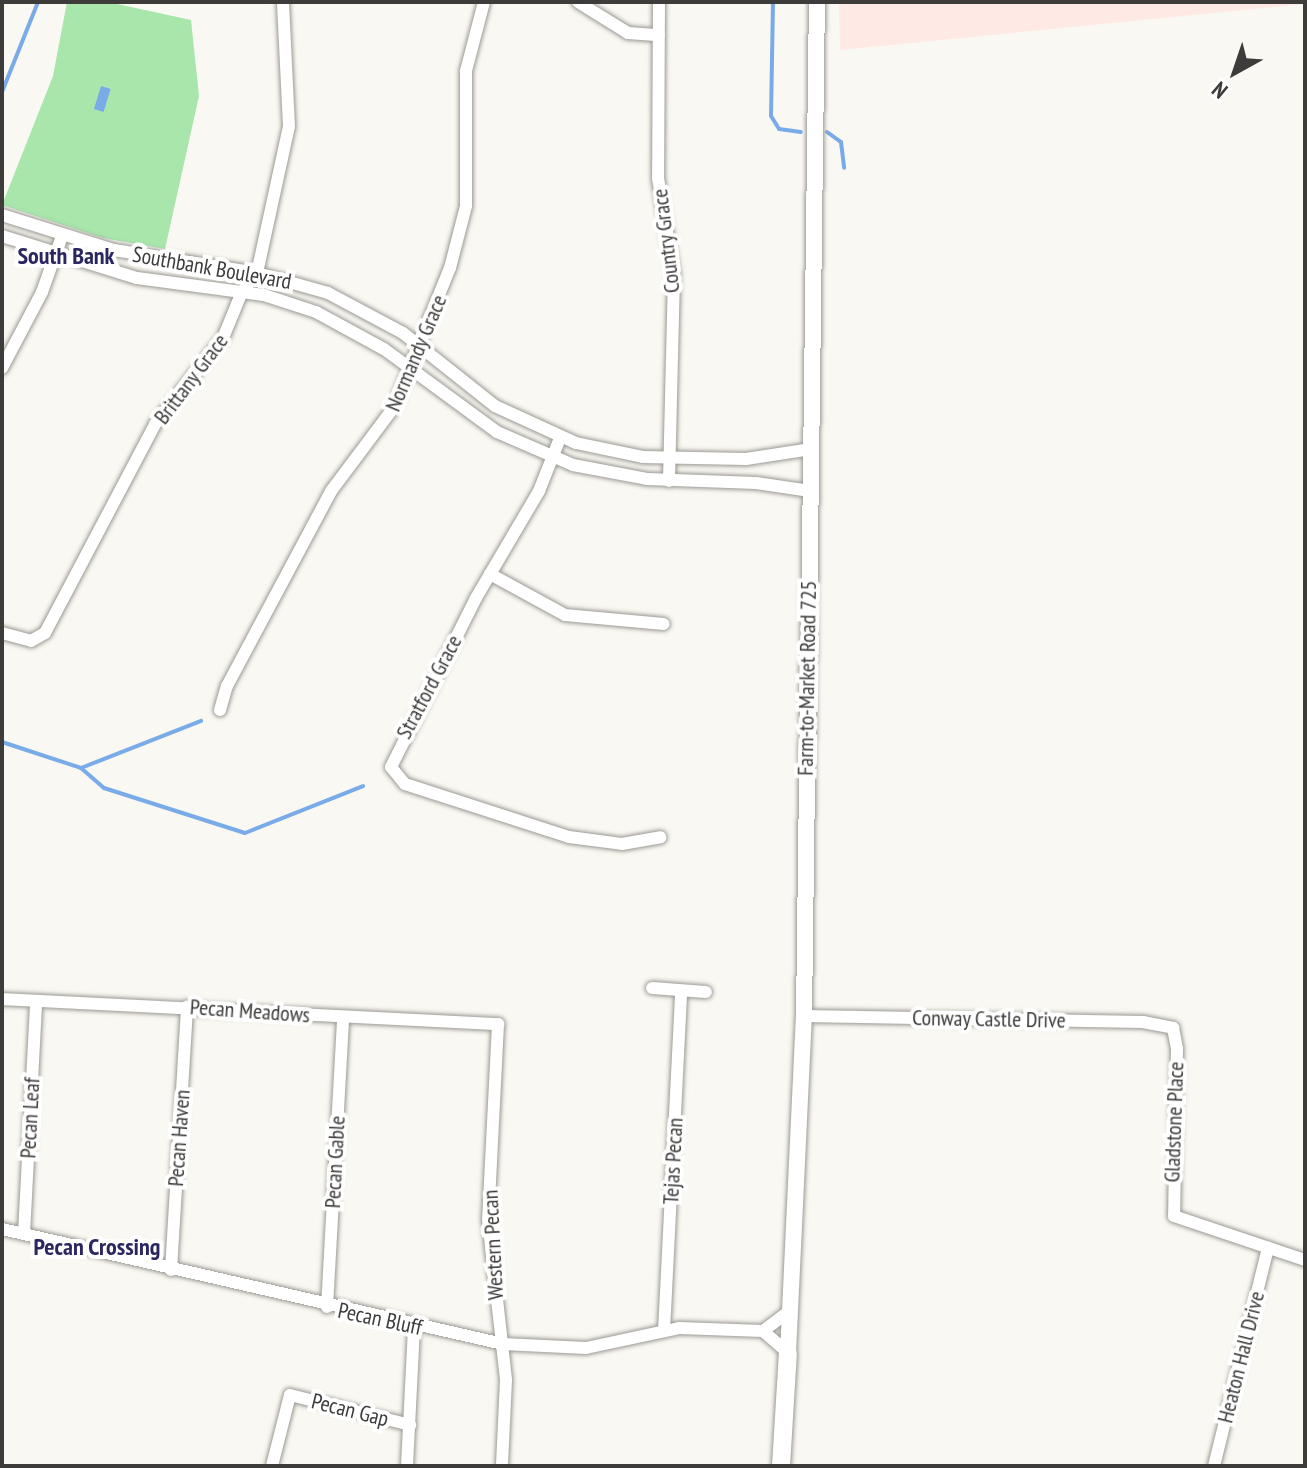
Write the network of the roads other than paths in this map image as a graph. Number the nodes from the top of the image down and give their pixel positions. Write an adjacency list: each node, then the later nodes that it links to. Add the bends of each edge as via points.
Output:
1 (283, 2): 11 (street, Brittany Grace, via 289,126)
2 (484, 2): 13 (street, Normandy Grace, via 465,86 463,223 447,277)
3 (578, 2): 6 (street, via 628,33)
4 (659, 2): 6 (street, Country Grace)
5 (817, 2): 17 (street, Farm-to-Market Road 725)
6 (659, 35): 18 (street, Country Grace, via 658,178 674,275)
7 (2, 215): 9 (street, Southbank Boulevard)
8 (2, 236): 10 (street, Southbank Boulevard)
9 (62, 236): 10 (street); 11 (street, Southbank Boulevard, via 180,263)
10 (56, 255): 12 (street, Southbank Boulevard, via 137,278); 14 (street)
11 (257, 273): 12 (street, Brittany Grace); 13 (street, Southbank Boulevard, via 348,302)
12 (242, 292): 15 (street, Southbank Boulevard, via 316,312); 26 (street, Brittany Grace, via 231,326 164,410 49,628 37,640)
13 (417, 344): 15 (street, Normandy Grace); 16 (street, Southbank Boulevard, via 495,406)
14 (2, 368)
15 (412, 369): 20 (street, Southbank Boulevard, via 480,422); 27 (street, Normandy Grace, via 386,423 331,491 227,686)
16 (560, 438): 18 (street, Southbank Boulevard, via 618,453); 20 (street, Stratford Grace)
17 (811, 449): 19 (street, Southbank Boulevard); 23 (street, Farm-to-Market Road 725)
18 (669, 457): 19 (street, Southbank Boulevard); 21 (street, Country Grace)
19 (756, 457): 22 (street)
20 (553, 458): 21 (street, Southbank Boulevard, via 597,471); 24 (street, Stratford Grace)
21 (669, 481): 22 (street, Southbank Boulevard)
22 (756, 483): 23 (street, Southbank Boulevard)
23 (810, 491): 35 (street, Farm-to-Market Road 725)
24 (490, 574): 25 (street, via 565,615); 28 (street, Stratford Grace, via 391,757 392,772 405,784 569,837 622,844)
25 (664, 624)
26 (2, 633)
27 (220, 710)
28 (660, 837)
29 (652, 988): 30 (street)
30 (681, 991): 31 (street); 47 (street, Tejas Pecan)
31 (706, 992)
32 (2, 999): 33 (street, Pecan Meadows)
33 (36, 1002): 34 (street, Pecan Meadows); 40 (street, Pecan Leaf)
34 (187, 1006): 36 (street, Pecan Meadows); 43 (street, Pecan Haven)
35 (804, 1016): 38 (street, Conway Castle Drive, via 1143,1022); 45 (street, Farm-to-Market Road 725)
36 (343, 1017): 37 (street, Pecan Meadows); 44 (street, Pecan Gable)
37 (498, 1024): 49 (street, Western Pecan, via 488,1219)
38 (1173, 1028): 41 (street, Gladstone Place, via 1174,1216)
39 (2, 1229): 40 (street, Pecan Bluff)
40 (24, 1234): 43 (street, Pecan Bluff)
41 (1268, 1248): 42 (street); 56 (street, Heaton Hall Drive)
42 (1305, 1260)
43 (171, 1270): 44 (street, Pecan Bluff)
44 (327, 1307): 46 (street, Pecan Bluff)
45 (788, 1312): 48 (street); 50 (street, Farm-to-Market Road 725)
46 (414, 1326): 49 (street, Pecan Bluff); 51 (street)
47 (664, 1331): 48 (street, Pecan Bluff); 49 (street, Pecan Bluff, via 586,1348)
48 (763, 1331): 50 (street)
49 (503, 1344): 54 (street, Western Pecan)
50 (788, 1353): 55 (main road)
51 (410, 1425): 52 (street, Pecan Gap, via 290,1395); 53 (street)
52 (272, 1466)
53 (407, 1466)
54 (502, 1466)
55 (781, 1466)
56 (1214, 1466)

